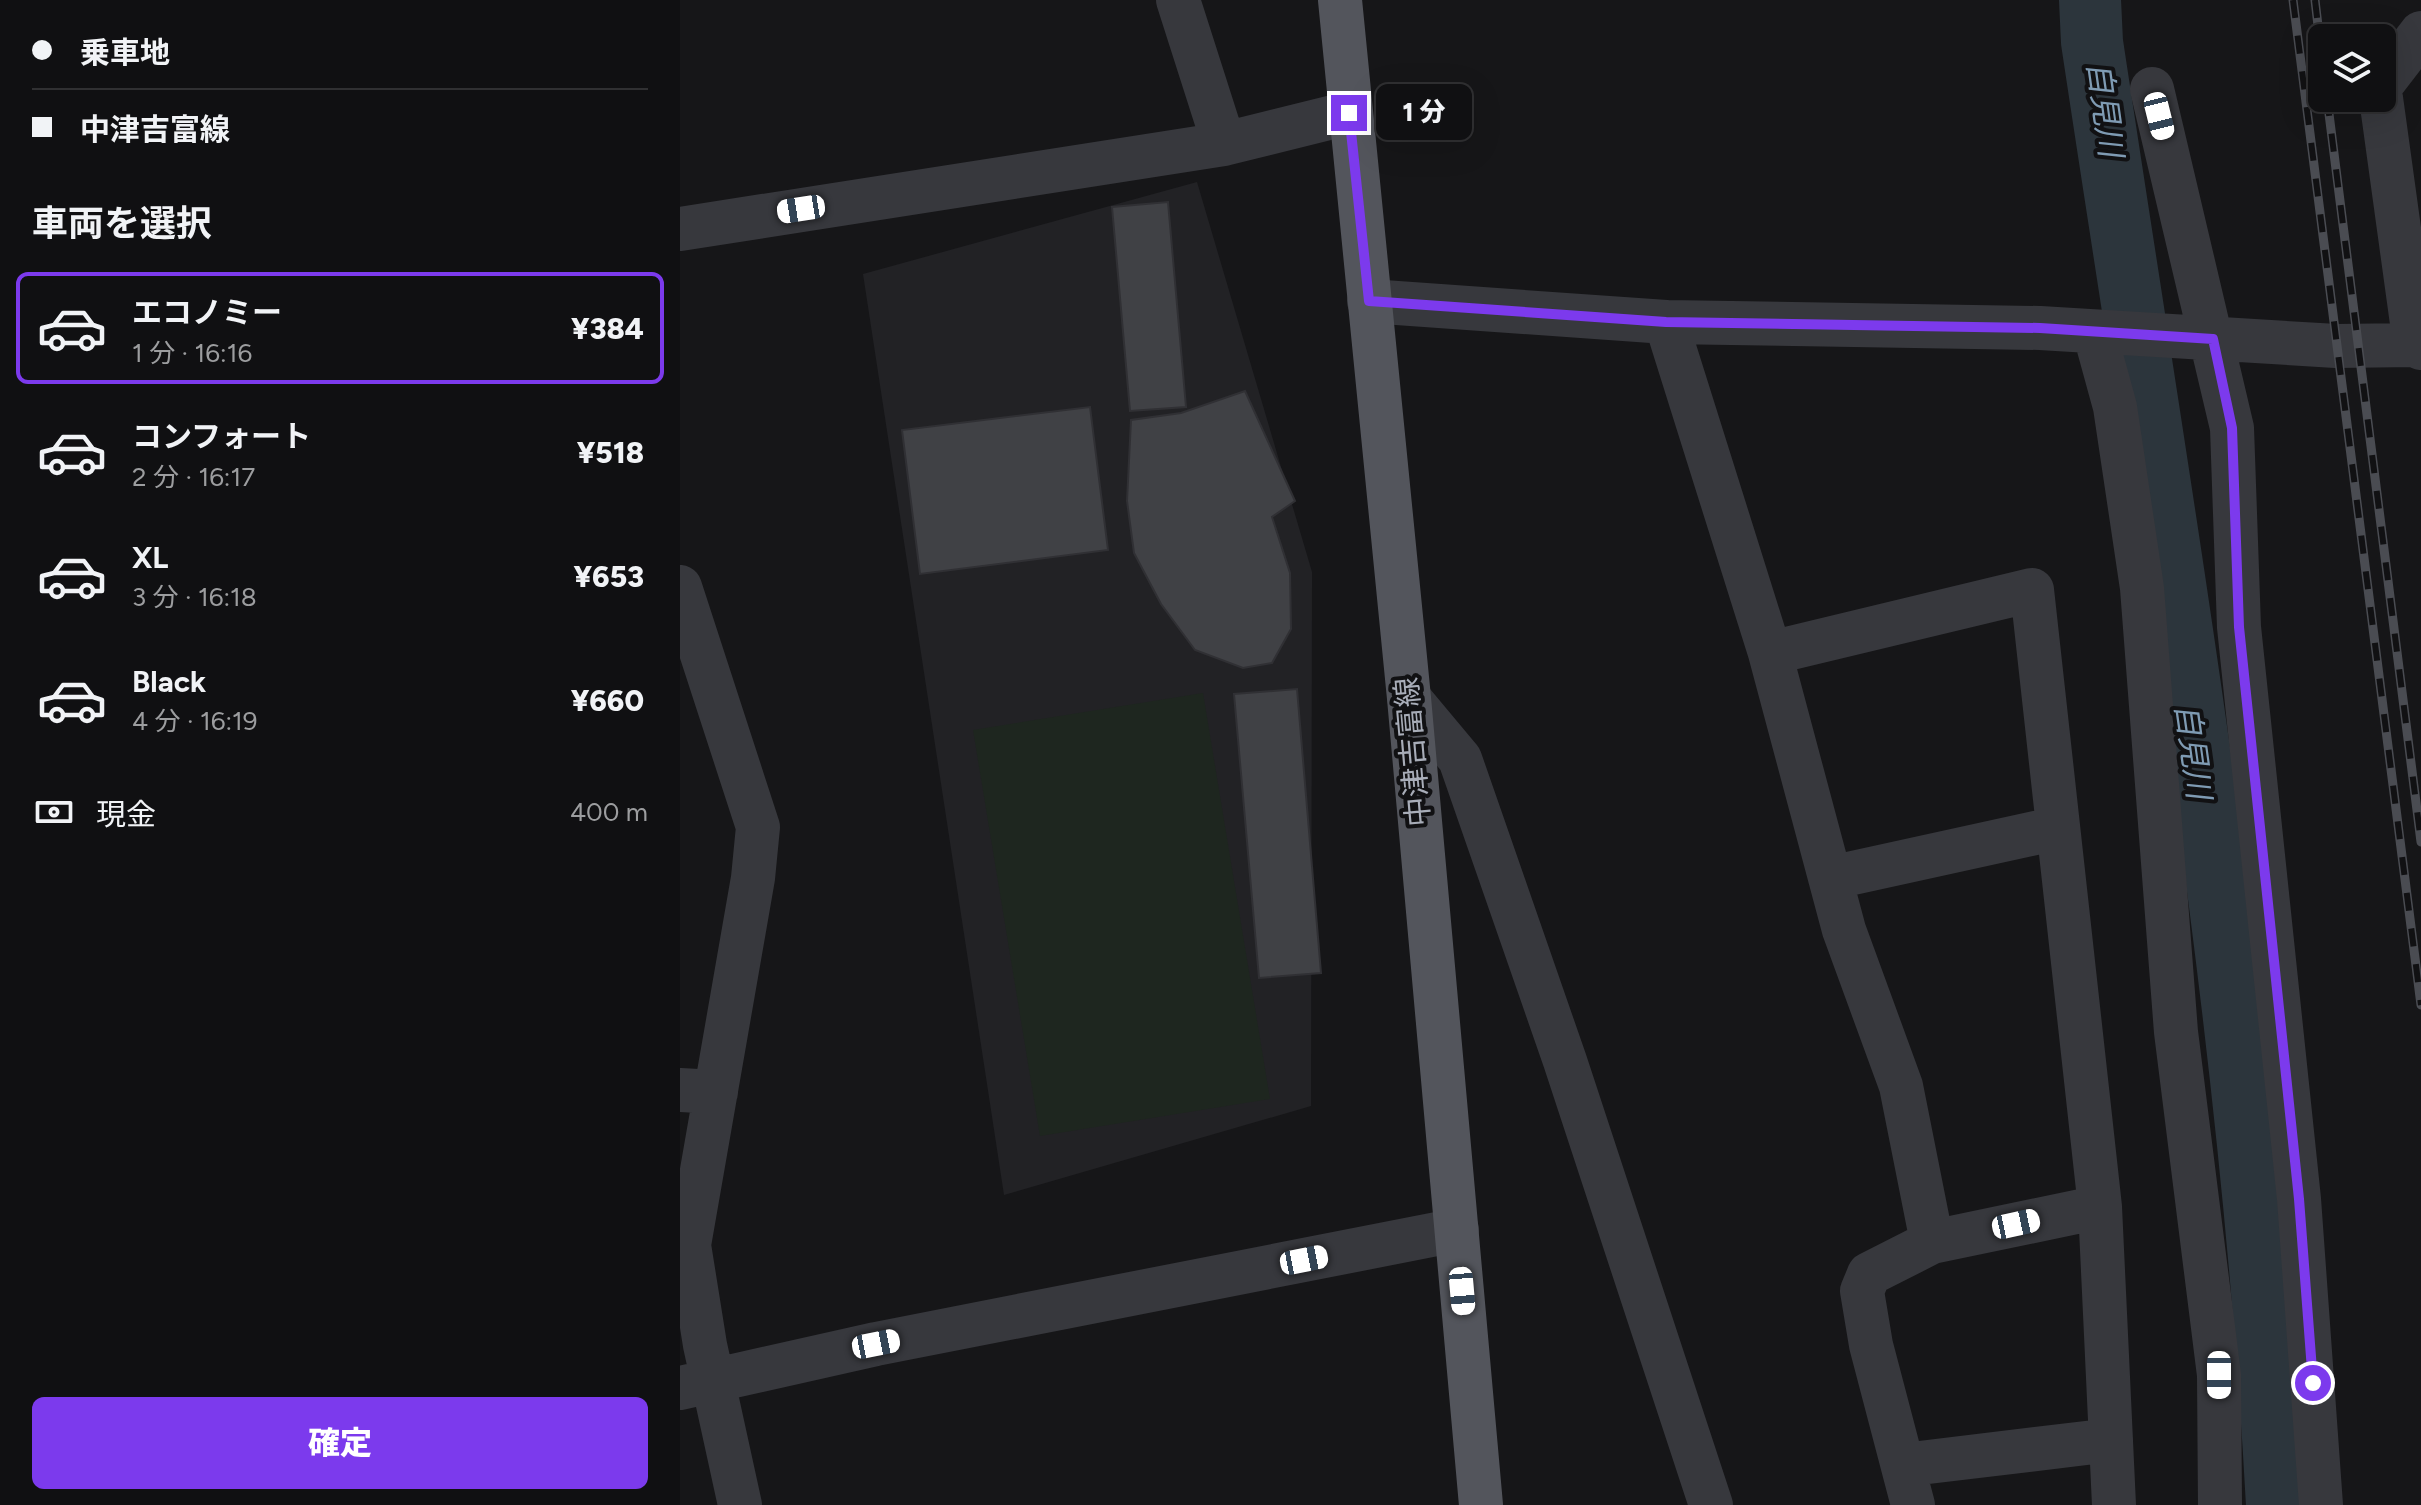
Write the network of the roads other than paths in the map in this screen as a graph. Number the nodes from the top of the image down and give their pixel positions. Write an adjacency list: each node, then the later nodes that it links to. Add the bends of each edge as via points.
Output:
1 (1178, 0): 8 (street)
2 (1340, 0): 7 (main road, 中津吉富線)
3 (2421, 33): 4 (street)
4 (2396, 66)
5 (2152, 89): 13 (street)
6 (2383, 112): 14 (street)
7 (1349, 113): 8 (street); 10 (main road, 中津吉富線)
8 (1224, 144): 9 (street)
9 (680, 229)
10 (1369, 301): 11 (street); 17 (main road, 中津吉富線)
11 (1666, 322): 12 (street, via 2040,328); 16 (street)
12 (2095, 334): 13 (street); 32 (street, via 2115,407 2142,588 2176,1032 2219,1375)
13 (2205, 338): 14 (street); 33 (street, via 2232,428 2239,627 2299,1199)
14 (2418, 346)
15 (680, 587): 20 (street, via 758,827 753,878)
16 (1770, 653): 18 (street, via 2032,590); 19 (street)
17 (1409, 698): 23 (main road, 中津吉富線); 30 (street, via 1460,759)
18 (2058, 828): 19 (street); 22 (street)
19 (1830, 878): 24 (street, via 1901,1086)
20 (698, 1091): 21 (street)
21 (688, 1207): 25 (street)
22 (2100, 1207): 24 (street); 26 (street)
23 (1457, 1230): 25 (street); 29 (main road, 中津吉富線)
24 (1932, 1242): 27 (street, via 1869,1274 1862,1291)
25 (696, 1384): 28 (street)
26 (2111, 1440): 27 (street); 31 (street)
27 (1908, 1485)
28 (740, 1505)
29 (1481, 1505)
30 (1711, 1505)
31 (2114, 1505)
32 (2220, 1505)
33 (2321, 1505)

